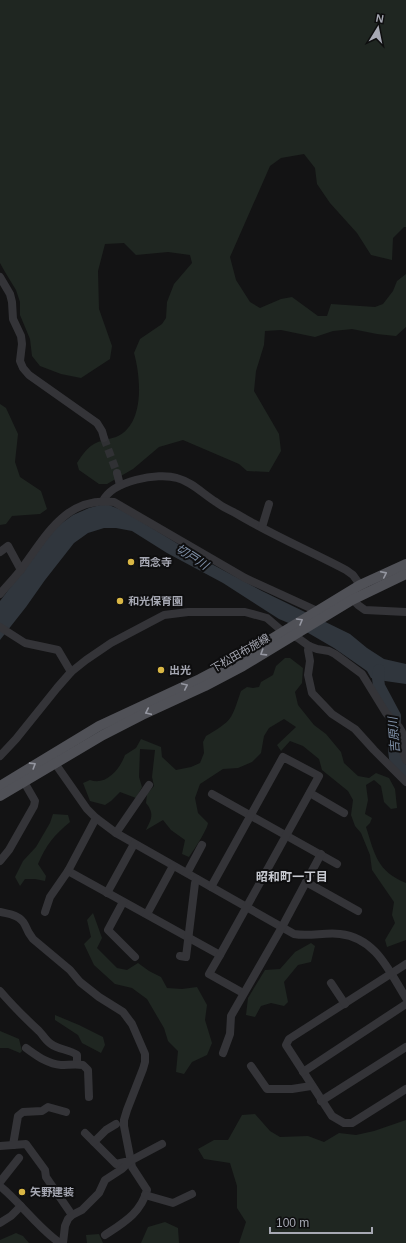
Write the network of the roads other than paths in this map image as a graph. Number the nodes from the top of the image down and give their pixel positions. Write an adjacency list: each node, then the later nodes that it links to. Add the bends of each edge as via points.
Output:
1 (0, 277): 2 (street, via 10,294 13,319 22,344 20,361 23,368 97,423)
2 (104, 438)
3 (117, 473): 4 (street)
4 (120, 485): 5 (street, via 105,495); 7 (street, via 144,478 175,477 185,480 216,503)
5 (103, 500): 10 (street, via 79,506 60,517); 16 (street, via 114,502 244,578)
6 (269, 504): 7 (street)
7 (262, 527): 12 (street, via 346,570)
8 (0, 552): 10 (street, via 8,546)
9 (406, 564): 12 (main road, 下松田布施線, one-way to 9)
10 (21, 570): 13 (street)
11 (406, 574): 12 (main road, 下松田布施線)
12 (363, 589): 14 (main road, 下松田布施線)
13 (0, 594)
14 (350, 596): 15 (street, via 365,610); 16 (main road, 下松田布施線)
15 (406, 612)
16 (317, 614): 18 (main road, 下松田布施線)
17 (0, 627): 20 (street, via 25,643 58,650)
18 (289, 632): 19 (street); 20 (street, via 266,618 245,612 188,612 164,615 110,643); 22 (main road, 下松田布施線, via 200,679 99,726)
19 (309, 646): 23 (street, via 330,651 362,674 402,732); 25 (street, via 308,675 312,693 332,714 355,729)
20 (71, 672): 21 (street)
21 (0, 756)
22 (52, 759): 24 (main road, 下松田布施線); 27 (main road, 下松田布施線, one-way to 22); 33 (street, via 77,796)
23 (406, 760)
24 (24, 782): 30 (main road, 下松田布施線); 39 (street, via 35,801 34,806)
25 (406, 782)
26 (149, 785): 34 (street)
27 (0, 786)
28 (310, 793): 31 (street); 32 (street, via 319,776 283,757); 35 (street)
29 (212, 794): 32 (street)
30 (0, 796)
31 (344, 813)
32 (251, 816): 35 (street); 46 (street)
33 (96, 818): 34 (street); 42 (street)
34 (116, 833): 36 (street)
35 (286, 836): 38 (street); 49 (street)
36 (134, 844): 41 (street); 47 (street)
37 (202, 845): 43 (street)
38 (321, 854): 40 (street); 45 (street)
39 (0, 861)
40 (337, 864)
41 (173, 866): 43 (street); 53 (street)
42 (68, 871): 47 (street); 52 (street, via 50,897)
43 (186, 873): 44 (street)
44 (196, 879): 46 (street); 55 (street)
45 (306, 882): 50 (street); 54 (street)
46 (211, 887): 49 (street)
47 (107, 893): 48 (street)
48 (123, 902): 53 (street); 58 (street, via 108,930)
49 (246, 907): 54 (street); 56 (street)
50 (358, 911)
51 (0, 912): 85 (street, via 20,918 29,934 41,946 70,970 80,982 124,1012 132,1024 145,1054 145,1062 124,1120 130,1151)
52 (45, 912)
53 (147, 914): 55 (street)
54 (282, 927): 60 (street, via 294,934 351,936 365,942 374,950); 63 (street)
55 (189, 938): 56 (street); 57 (street, via 186,957)
56 (220, 955): 63 (street, via 209,974)
57 (180, 956)
58 (135, 957)
59 (406, 964): 60 (street)
60 (390, 973): 64 (street); 65 (street)
61 (331, 983): 65 (street)
62 (0, 991): 70 (street, via 50,1044 77,1055)
63 (243, 993): 69 (street, via 231,1016 230,1034)
64 (406, 998)
65 (345, 1004): 72 (street, via 289,1039 286,1046)
66 (406, 1004): 72 (street)
67 (406, 1047): 76 (street)
68 (26, 1048): 70 (street, via 52,1063)
69 (223, 1054)
70 (77, 1064): 75 (street, via 88,1070)
71 (251, 1066): 73 (street, via 267,1089)
72 (303, 1072): 73 (street)
73 (311, 1086): 76 (street)
74 (406, 1089): 76 (street, via 352,1123 344,1123 332,1116)
75 (89, 1097)
76 (321, 1101)
77 (66, 1112): 82 (street, via 48,1107 42,1111 23,1112 18,1116)
78 (116, 1124): 80 (street)
79 (85, 1133): 80 (street)
80 (94, 1142): 85 (street, via 116,1164)
81 (162, 1144): 85 (street)
82 (13, 1145): 83 (street); 91 (street, via 26,1144)
83 (0, 1146)
84 (19, 1158): 86 (street)
85 (129, 1162): 89 (street, via 147,1190); 91 (street, via 105,1180 99,1193 82,1210)
86 (0, 1182)
87 (0, 1186): 90 (street)
88 (192, 1194): 89 (street, via 173,1203)
89 (146, 1195): 93 (street, via 132,1216)
90 (21, 1206): 92 (street, via 12,1216); 94 (street, via 48,1235)
91 (72, 1215): 95 (street, via 65,1226)
92 (0, 1223)
93 (105, 1235)
94 (60, 1243)
95 (63, 1243)

